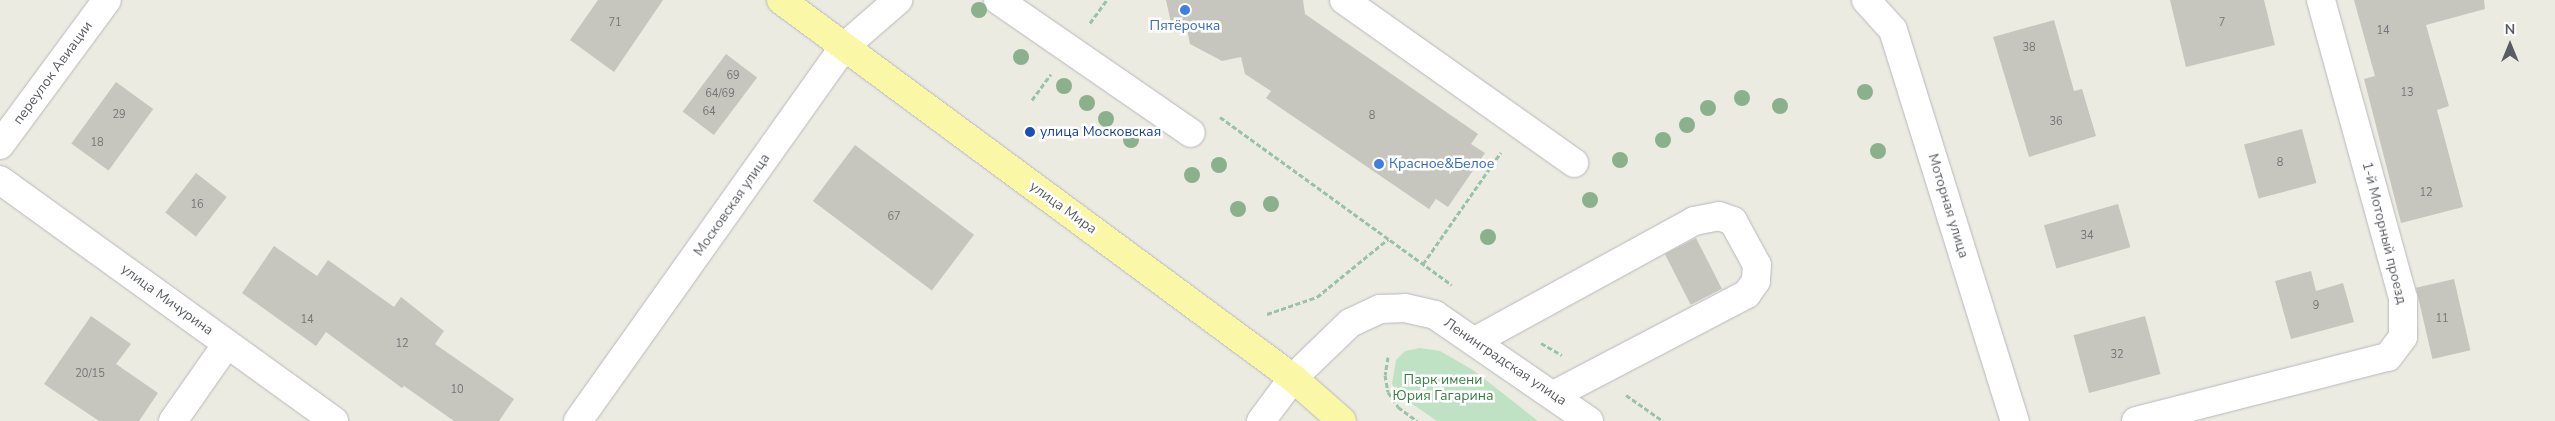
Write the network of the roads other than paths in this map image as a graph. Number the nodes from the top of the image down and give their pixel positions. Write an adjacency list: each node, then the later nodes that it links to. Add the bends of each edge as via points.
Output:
1 (107, 0): 10 (street, переулок Авиации)
2 (781, 0): 8 (main road, улица Мира)
3 (898, 0): 8 (street, Московская улица)
4 (998, 0): 9 (street)
5 (1344, 0): 11 (street)
6 (1866, 0): 23 (street, Моторная улица, via 1893,30)
7 (2321, 0): 24 (street, 1-й Моторный проезд, via 2403,298 2403,337 2388,357)
8 (844, 47): 15 (main road, улица Мира); 19 (street, Московская улица)
9 (1191, 133)
10 (0, 146)
11 (1574, 163)
12 (0, 180): 14 (street, улица Мичурина)
13 (1475, 341): 15 (street, Ленинградская улица, via 1436,315 1406,308 1380,309 1350,323); 16 (street, Ленинградская улица); 16 (street, via 1694,221 1719,216 1733,221 1757,265 1756,281 1747,294)
14 (227, 344): 17 (street); 18 (street, улица Мичурина)
15 (1292, 378): 20 (street, Ленинградская улица); 21 (main road, улица Мира)
16 (1554, 395): 22 (street, Ленинградская улица)
17 (173, 421)
18 (334, 421)
19 (578, 421)
20 (1261, 421)
21 (1342, 421)
22 (1589, 421)
23 (2015, 421)
24 (2136, 421)

